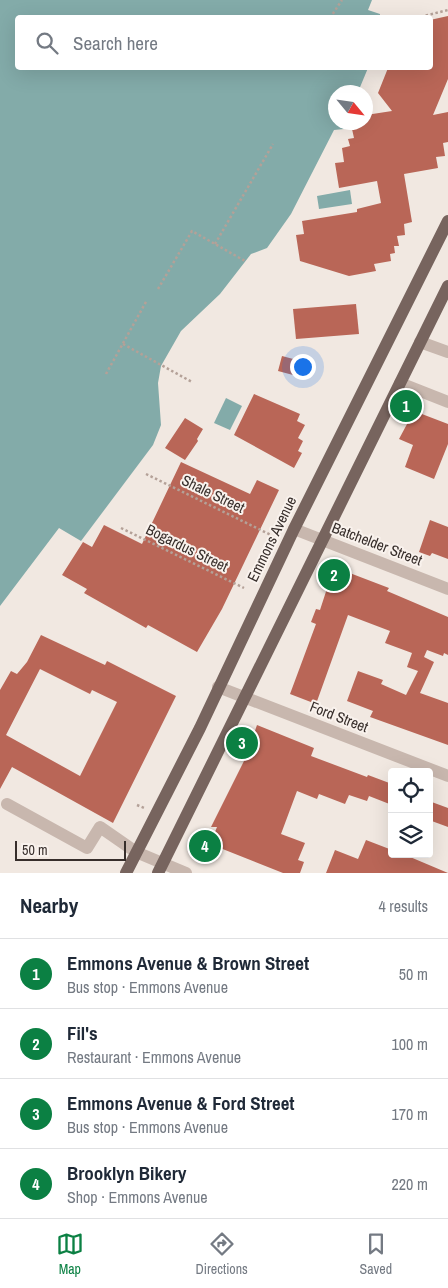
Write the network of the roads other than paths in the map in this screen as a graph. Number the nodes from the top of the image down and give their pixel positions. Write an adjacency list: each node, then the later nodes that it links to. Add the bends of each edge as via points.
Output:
1 (448, 221): 7 (main road, Emmons Avenue)
2 (448, 286): 3 (main road)
3 (420, 342): 4 (street); 5 (main road)
4 (448, 352)
5 (400, 383): 6 (street); 8 (main road)
6 (448, 402)
7 (294, 529): 8 (street, Batchelder Street); 10 (main road, Emmons Avenue)
8 (322, 541): 9 (street, Batchelder Street); 11 (main road)
9 (448, 589)
10 (218, 687): 11 (street, Ford Street); 14 (main road, Emmons Avenue)
11 (245, 698): 12 (street, Ford Street); 15 (main road)
12 (448, 776)
13 (7, 804): 14 (street, via 87,848 100,827)
14 (136, 852): 15 (street); 16 (main road, Emmons Avenue)
15 (161, 869): 17 (street)
16 (126, 873)
17 (186, 873)

